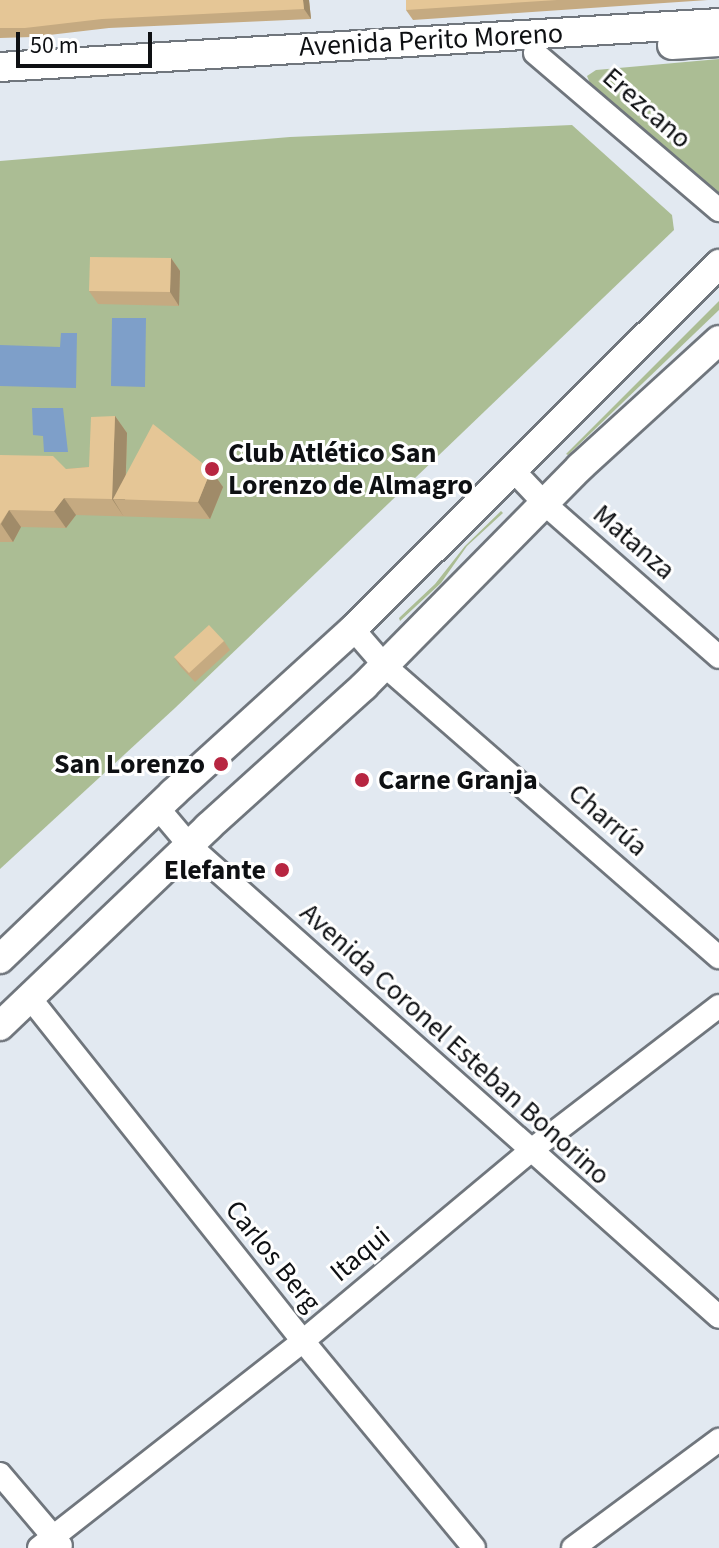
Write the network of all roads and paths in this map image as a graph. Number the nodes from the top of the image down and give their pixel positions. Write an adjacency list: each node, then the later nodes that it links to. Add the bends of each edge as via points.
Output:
1 (719, 23): 4 (main road, Avenida Perito Moreno)
2 (719, 42): 3 (main road, Avenida Perito Moreno)
3 (535, 53): 5 (main road, Avenida Perito Moreno); 6 (street, Erezcano)
4 (0, 67)
5 (0, 82)
6 (719, 210)
7 (719, 264): 9 (main road)
8 (719, 340): 10 (main road, via 580,467)
9 (512, 469): 10 (street, Matanza); 11 (main road)
10 (546, 505): 12 (street, Matanza); 13 (main road)
11 (353, 629): 13 (street, Charrúa); 14 (main road)
12 (719, 657)
13 (385, 666): 15 (main road); 16 (street, Charrúa)
14 (158, 808): 15 (street, Avenida Coronel Esteban Bonorino); 17 (main road)
15 (190, 846): 18 (main road); 21 (street, Avenida Coronel Esteban Bonorino)
16 (719, 957)
17 (0, 959)
18 (30, 998): 20 (main road); 23 (street, Carlos Berg)
19 (719, 1006): 21 (street, Itaqui)
20 (0, 1026)
21 (530, 1151): 22 (street, Avenida Coronel Esteban Bonorino); 23 (street, Itaqui)
22 (719, 1317)
23 (303, 1341): 26 (street, Itaqui); 27 (street, Carlos Berg)
24 (719, 1440): 28 (street)
25 (0, 1474): 26 (street)
26 (52, 1544)
27 (474, 1548)
28 (573, 1548)

